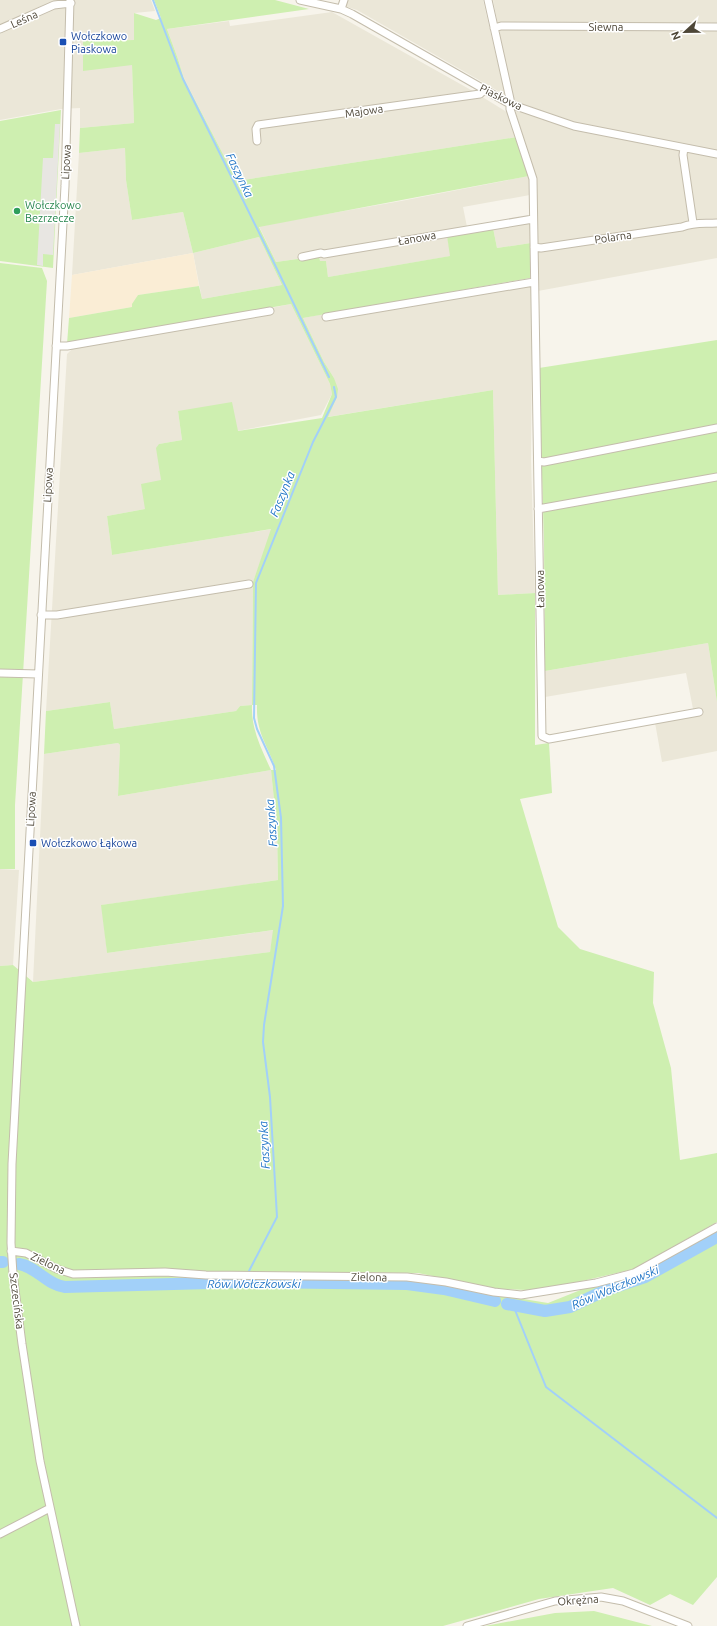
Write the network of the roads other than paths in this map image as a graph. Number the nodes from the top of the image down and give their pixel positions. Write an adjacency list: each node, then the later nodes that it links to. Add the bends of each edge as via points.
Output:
1 (300, 0): 5 (street, Piaskowa)
2 (344, 0): 5 (street)
3 (488, 0): 7 (street)
4 (71, 2): 8 (street, Leśna, via 54,5); 22 (street, Lipowa, via 67,144)
5 (341, 9): 9 (street, Piaskowa)
6 (717, 27): 7 (street, Siewna)
7 (494, 28): 10 (street)
8 (0, 29)
9 (484, 90): 10 (street, Piaskowa); 11 (street, Majowa, via 480,94 258,125)
10 (510, 104): 12 (street, Piaskowa, via 574,126); 14 (street, Łanowa, via 533,179)
11 (257, 140)
12 (684, 148): 13 (street, Piaskowa); 15 (street)
13 (717, 154)
14 (533, 219): 17 (street, Łanowa); 18 (street, Łanowa)
15 (692, 223): 16 (street, Polarna); 17 (street, Polarna, via 682,227)
16 (717, 223)
17 (534, 247): 19 (street, Łanowa)
18 (302, 257)
19 (534, 282): 21 (street); 24 (street, Łanowa)
20 (270, 311): 22 (street)
21 (326, 317)
22 (56, 346): 28 (street, Lipowa)
23 (717, 428): 24 (street, via 544,462)
24 (538, 461): 26 (street, Łanowa)
25 (717, 477): 26 (street)
26 (538, 509): 31 (street, Łanowa, via 542,736 549,739)
27 (249, 584): 28 (street, via 57,615)
28 (41, 615): 30 (street, Lipowa)
29 (0, 673): 30 (street)
30 (38, 674): 32 (street, Lipowa)
31 (699, 712)
32 (22, 971): 34 (street, Szczecińska, via 11,1176)
33 (717, 1227): 34 (street, Zielona, via 634,1273 596,1283 521,1295 407,1277 206,1275 165,1272 73,1274 26,1253)
34 (11, 1251): 35 (street, Szczecińska, via 28,1384)
35 (50, 1508): 36 (street); 37 (street, Szczecińska)
36 (0, 1534)
37 (76, 1626)
38 (467, 1626): 39 (street, Okrężna, via 555,1601 601,1597 623,1601)
39 (688, 1626)

